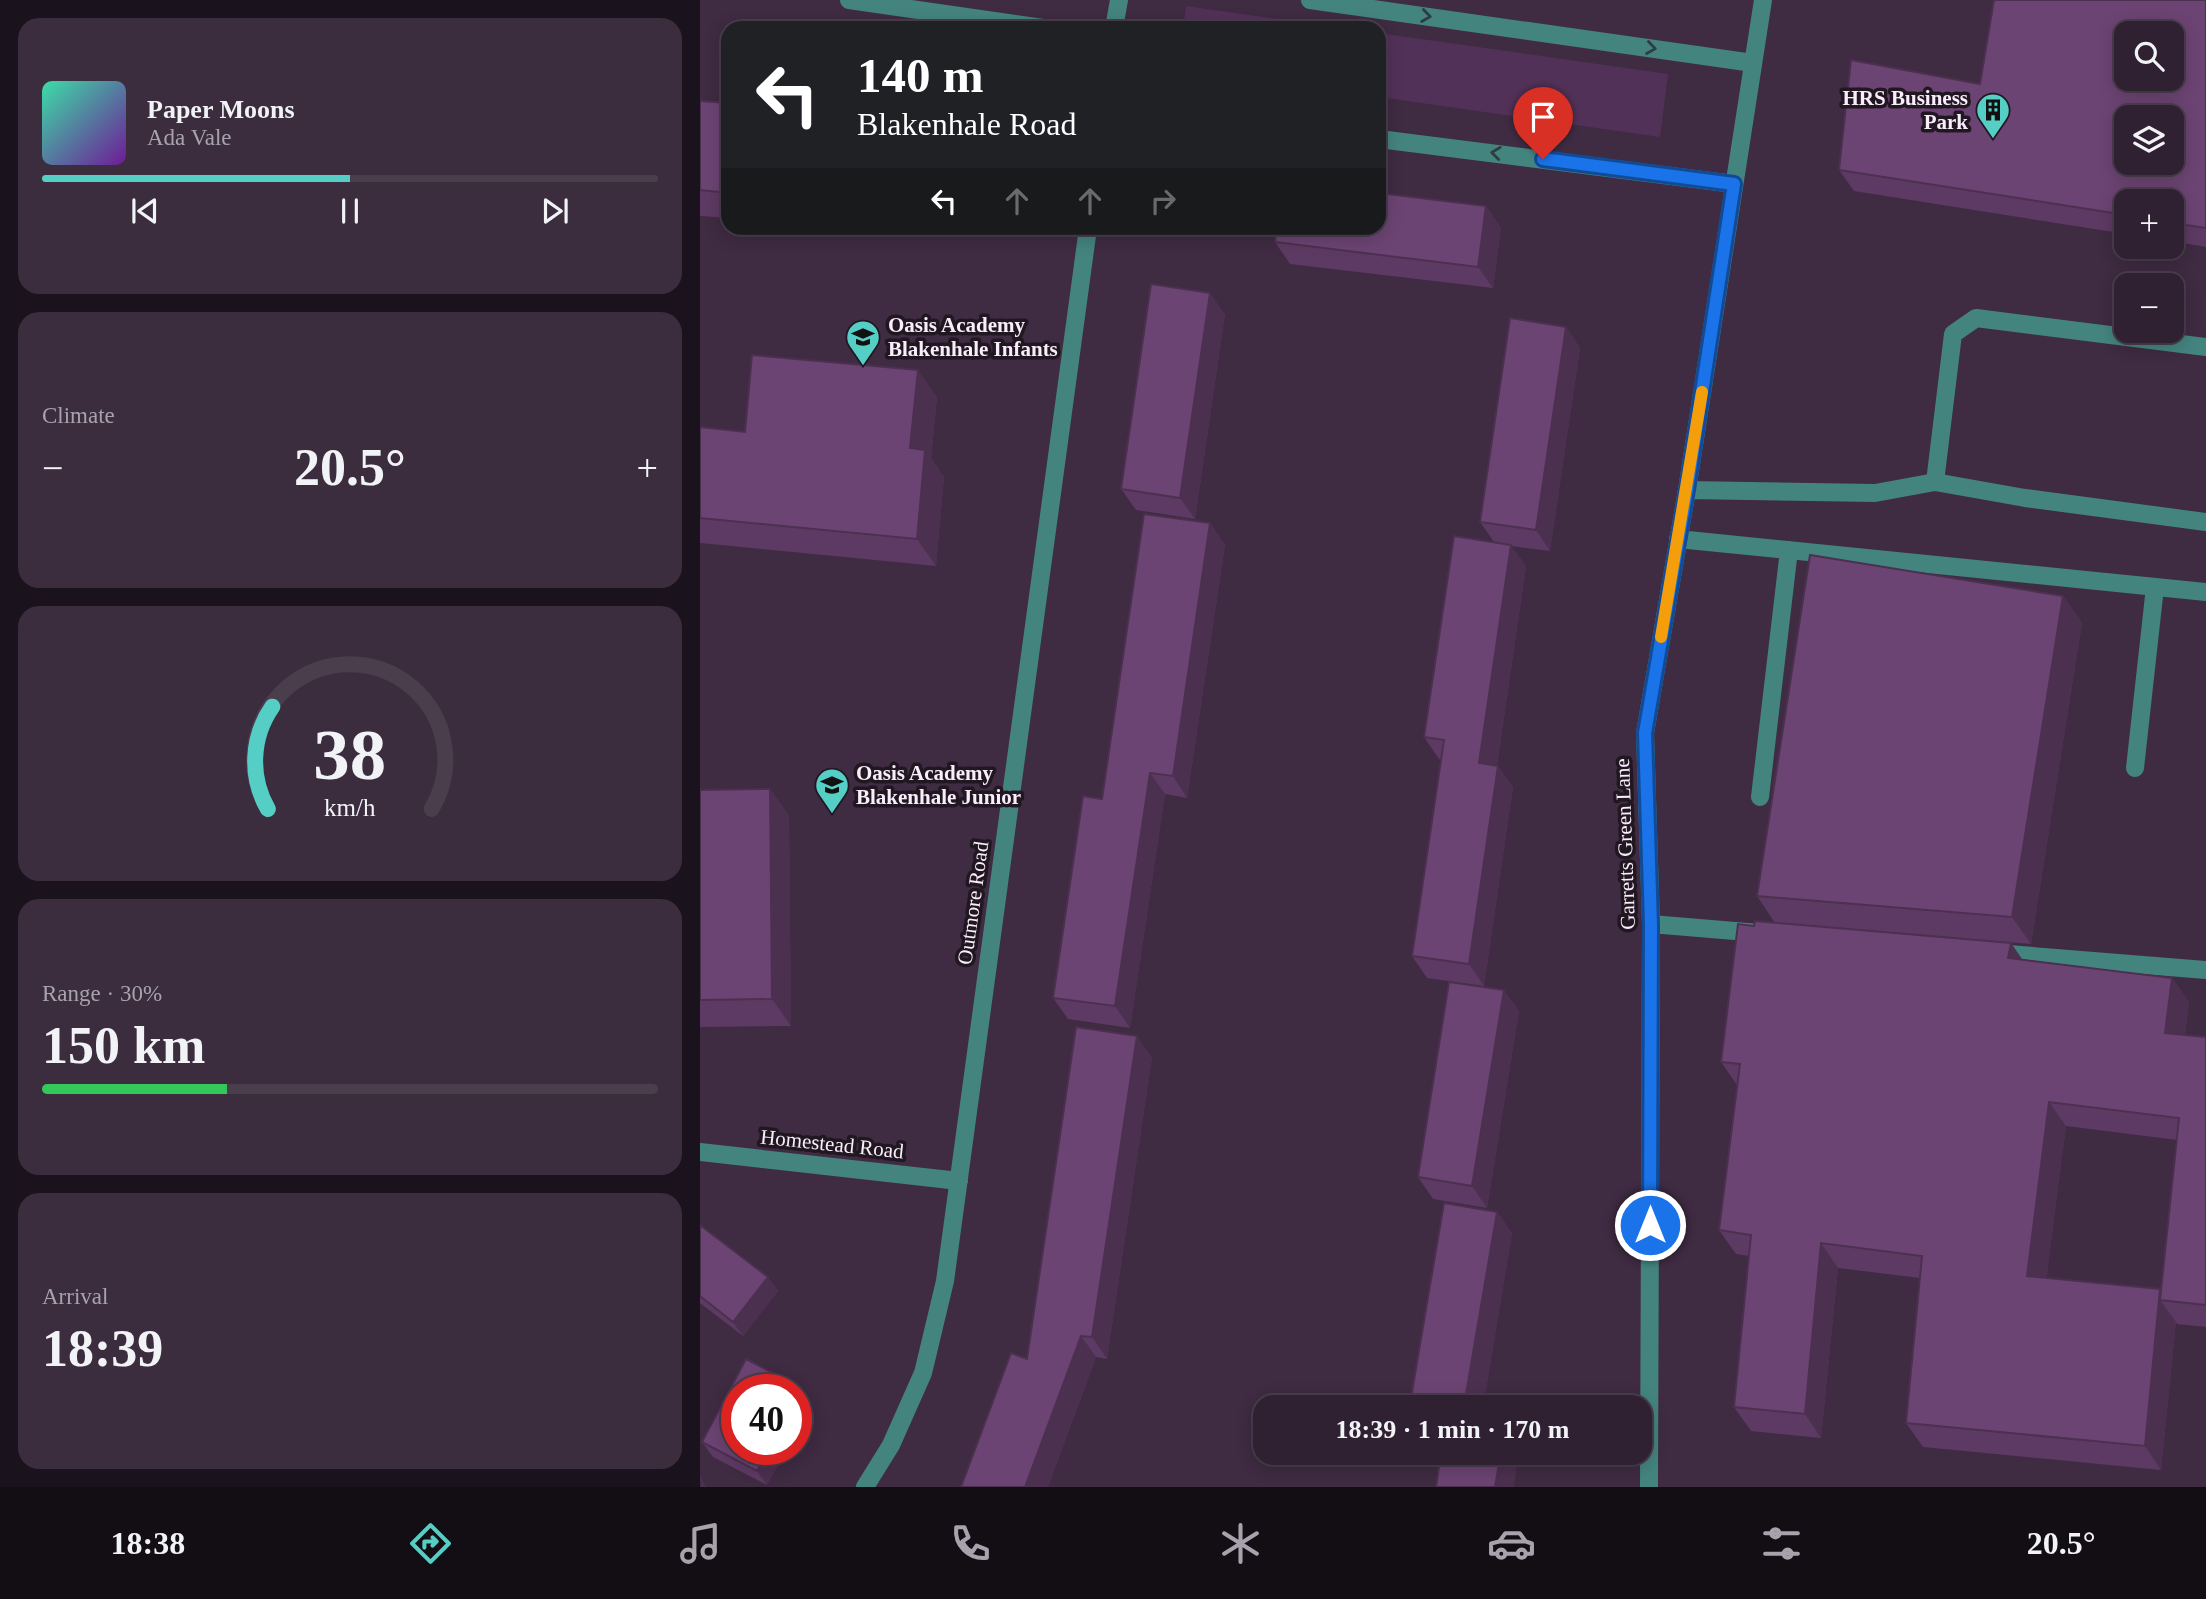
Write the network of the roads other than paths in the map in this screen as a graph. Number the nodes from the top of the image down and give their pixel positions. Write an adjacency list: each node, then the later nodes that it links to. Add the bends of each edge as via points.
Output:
1 (849, 0): 5 (street)
2 (1119, 0): 6 (street)
3 (1310, 0): 7 (street, one-way to 7)
4 (1763, 0): 7 (street, Garretts Green Lane)
5 (994, 21)
6 (1115, 21)
7 (1753, 62): 9 (street, Garretts Green Lane)
8 (1386, 140): 9 (street, one-way to 8)
9 (1734, 184): 13 (street, Garretts Green Lane)
10 (1087, 235): 26 (street, Outmore Road)
11 (2206, 347): 12 (street, via 1976,318 1953,334)
12 (1935, 482): 13 (street, via 1875,493); 14 (street)
13 (1687, 490): 15 (street, Garretts Green Lane)
14 (2206, 522)
15 (1678, 539): 16 (street); 21 (street, Garretts Green Lane, via 1645,733)
16 (1789, 550): 17 (street); 20 (street)
17 (2155, 587): 18 (street); 19 (street)
18 (2206, 592)
19 (2135, 768)
20 (1760, 797)
21 (1651, 925): 22 (street); 28 (street, Garretts Green Lane)
22 (1781, 935)
23 (1973, 951): 24 (street)
24 (2206, 970)
25 (700, 1152): 26 (street, Homestead Road)
26 (959, 1181): 27 (street, Outmore Road, via 945,1281 923,1373 891,1445)
27 (865, 1487)
28 (1649, 1487)

